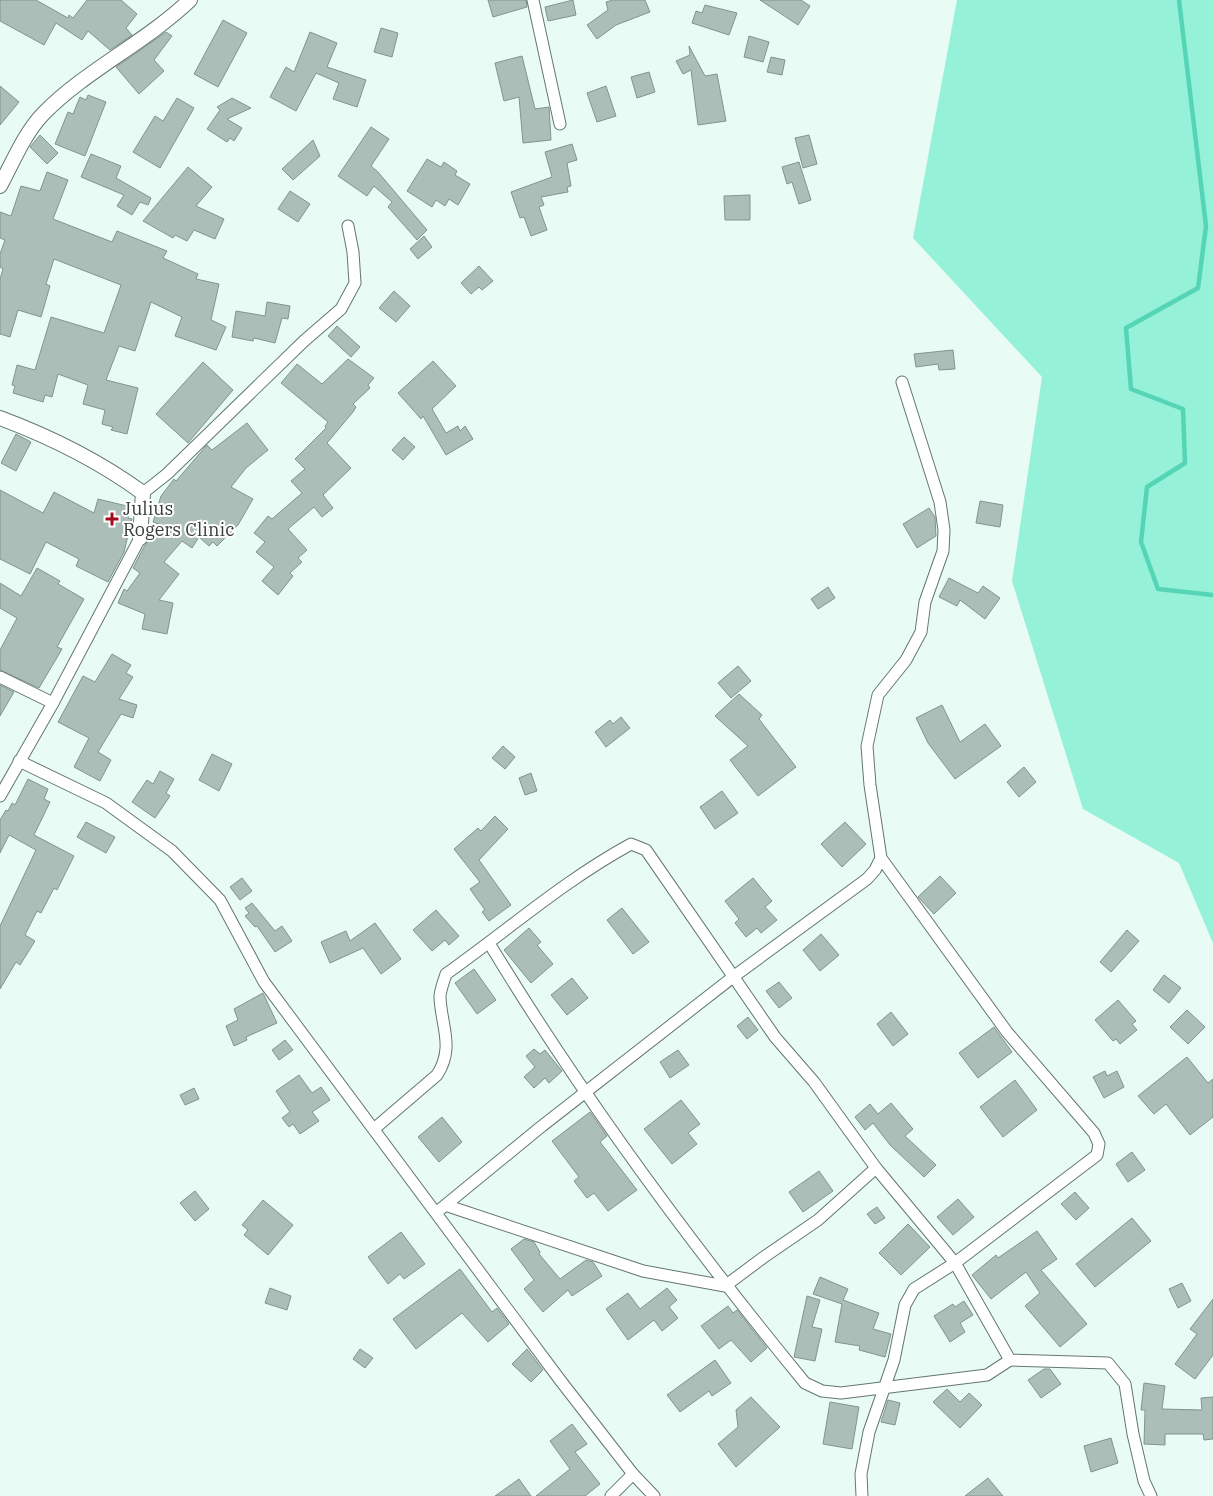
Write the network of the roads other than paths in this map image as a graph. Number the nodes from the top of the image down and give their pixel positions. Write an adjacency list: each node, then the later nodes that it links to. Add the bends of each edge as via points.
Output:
1 (190, 0): 4 (street, via 169,20 72,88 43,114 31,128)
2 (533, 0): 3 (street)
3 (560, 124)
4 (0, 186)
5 (348, 226): 8 (street, via 355,283 341,309)
6 (902, 382): 14 (street, via 940,502 944,530 943,551 925,602 921,632 906,660 878,696 868,746)
7 (0, 418): 8 (street, via 39,433 103,466)
8 (143, 493): 9 (street)
9 (140, 538): 11 (street)
10 (0, 676): 11 (street)
11 (53, 703): 12 (street)
12 (19, 760): 13 (street); 18 (street, via 106,803 172,852 220,900 264,982)
13 (0, 796)
14 (881, 858): 16 (street, via 867,878); 22 (street, via 1007,1032 1094,1133 1099,1144 1097,1155)
15 (489, 943): 16 (street, via 576,878 632,844 646,850); 17 (street, via 534,1018); 18 (street, via 446,974 440,995 448,1041 444,1064 437,1075)
16 (732, 977): 17 (street); 19 (street)
17 (585, 1093): 20 (street); 23 (street)
18 (374, 1129): 21 (street)
19 (876, 1168): 22 (street); 23 (street, via 818,1220)
20 (448, 1206): 21 (street); 23 (street, via 643,1272)
21 (437, 1212): 26 (street)
22 (955, 1262): 24 (street); 25 (street, via 914,1290 905,1305 894,1360)
23 (725, 1286): 25 (street, via 805,1383 822,1391 841,1393)
24 (1010, 1360): 25 (street, via 987,1375); 30 (street, via 1108,1363 1125,1384 1133,1434 1144,1481)
25 (885, 1386): 29 (street, via 869,1432 860,1474)
26 (633, 1474): 27 (street); 28 (street)
27 (611, 1496)
28 (654, 1496)
29 (862, 1496)
30 (1151, 1496)

